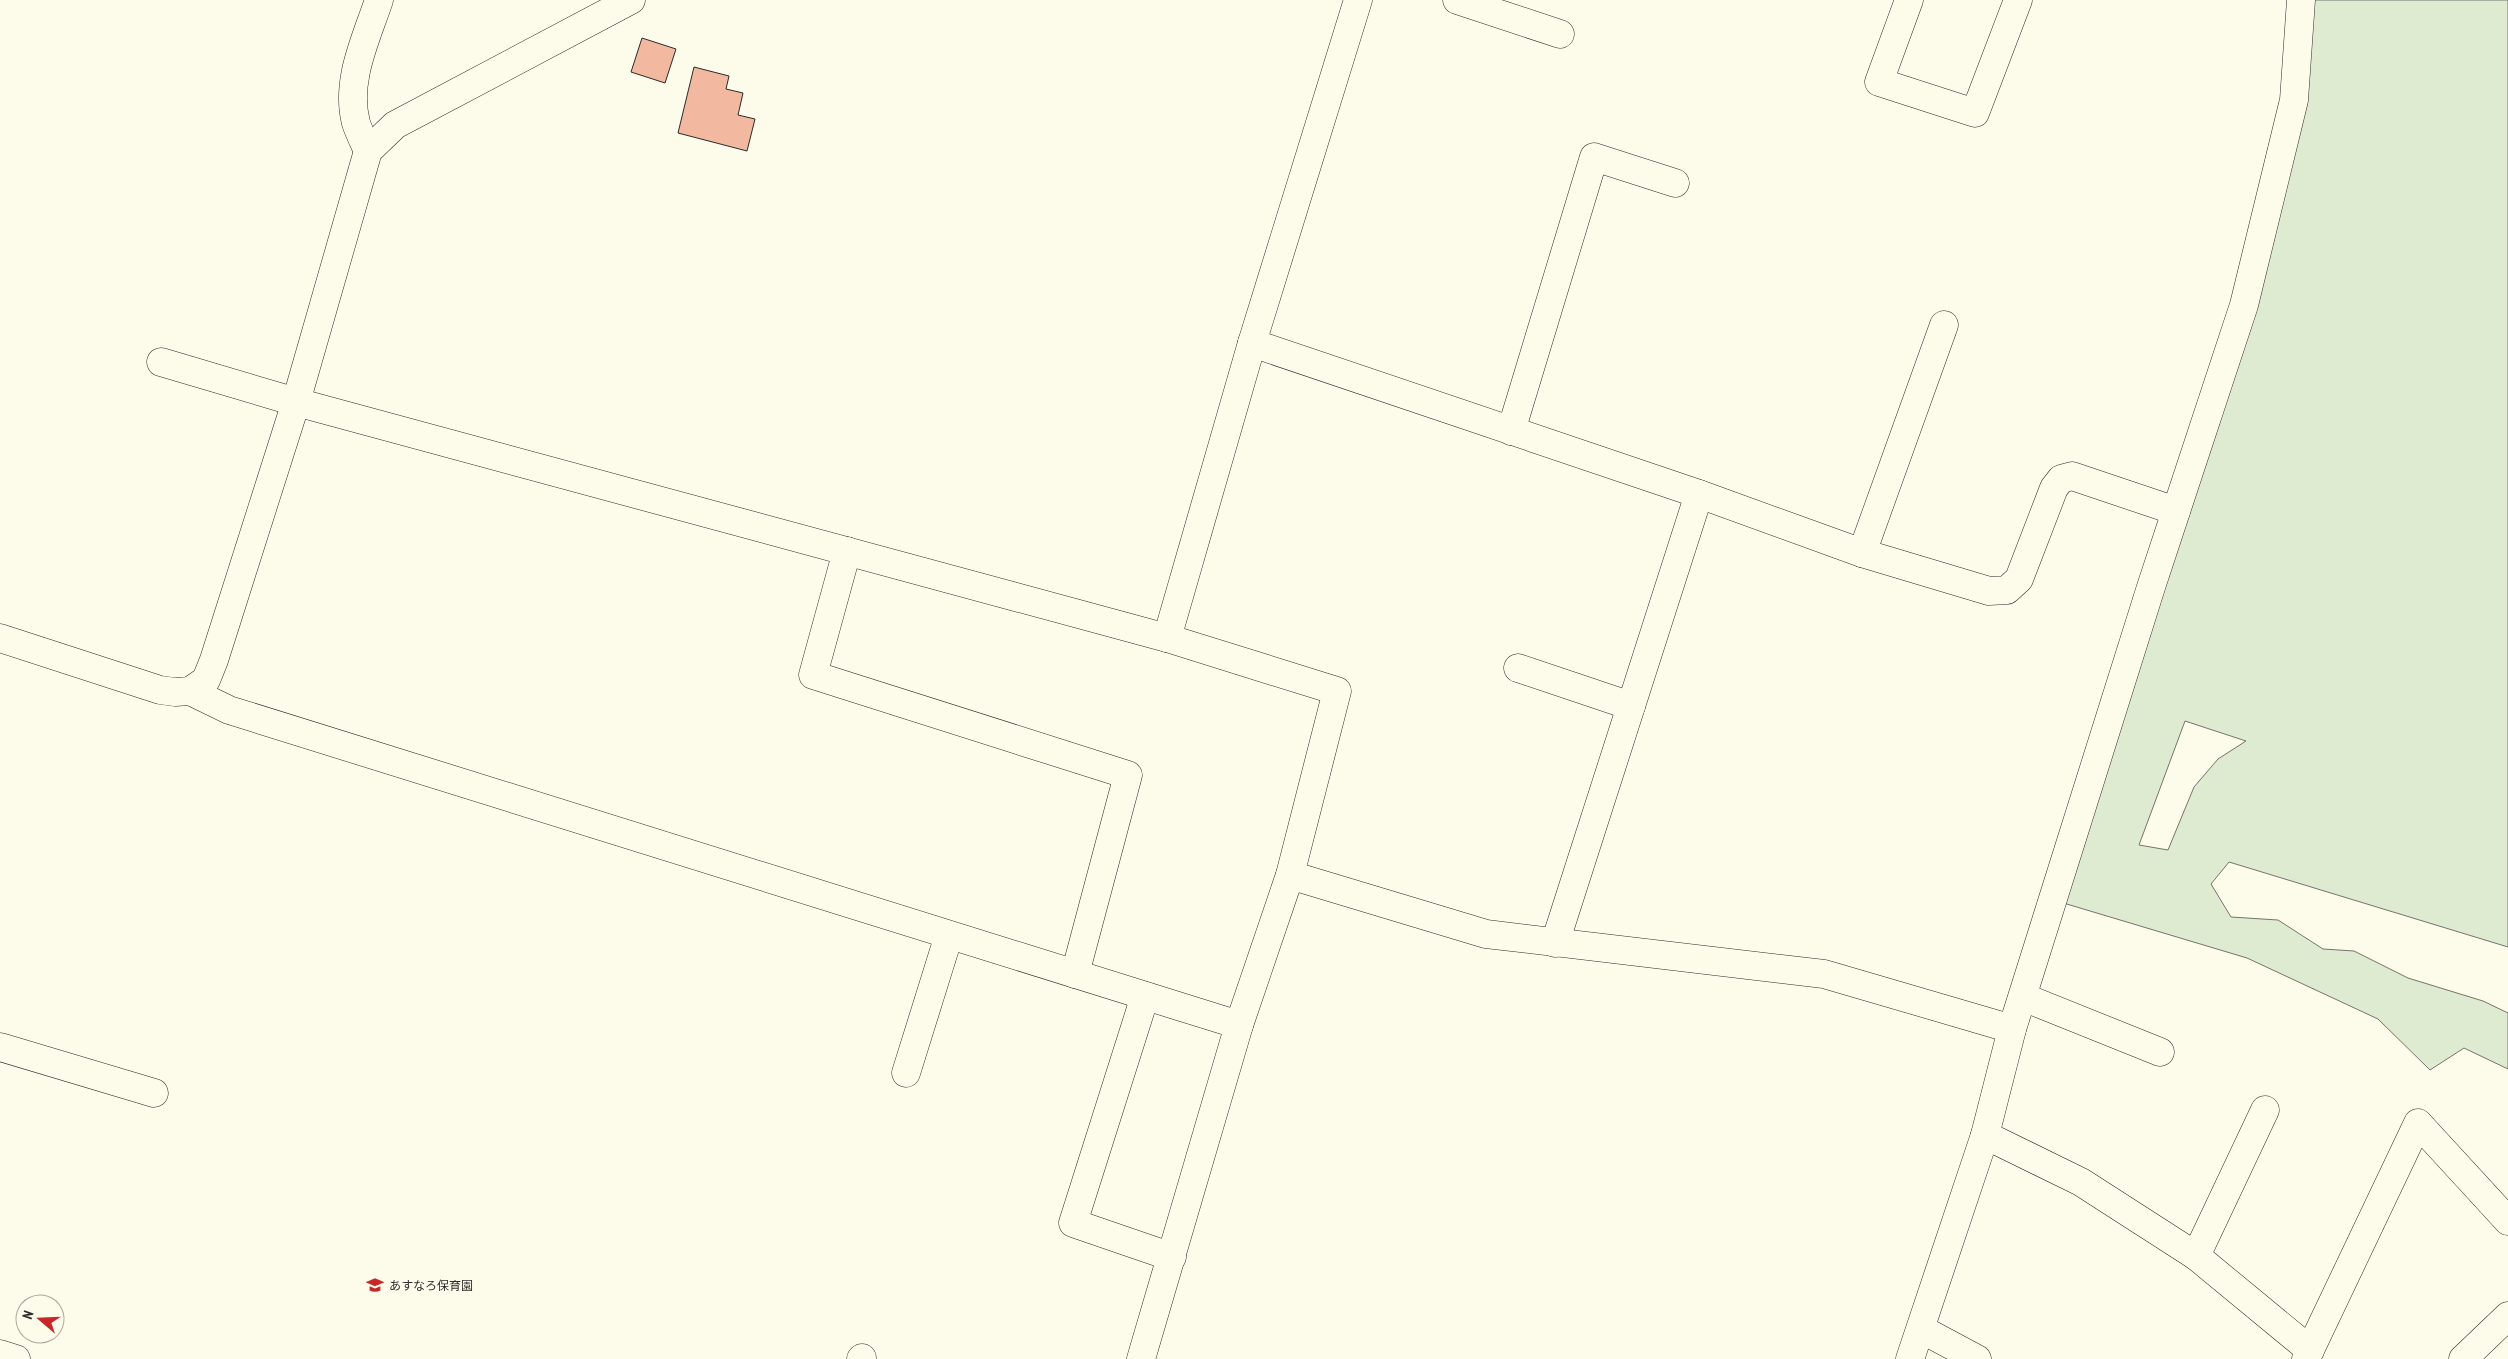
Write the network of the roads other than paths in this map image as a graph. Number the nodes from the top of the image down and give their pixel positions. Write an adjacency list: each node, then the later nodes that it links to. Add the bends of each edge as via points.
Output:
1 (379, 0): 9 (street, via 358,64 352,94 356,123)
2 (631, 0): 9 (street, via 395,125)
3 (1358, 0): 12 (street)
4 (1457, 0): 8 (street)
5 (1908, 0): 6 (street, via 1879,82 1975,113)
6 (2018, 0)
7 (2300, 0): 17 (street, via 2294,100 2244,305)
8 (1560, 34)
9 (368, 151): 14 (street)
10 (1675, 183): 15 (street, via 1594,157)
11 (1944, 326): 19 (street)
12 (1252, 343): 15 (street); 21 (street)
13 (161, 362): 14 (street)
14 (296, 402): 18 (street); 23 (street, via 214,660 206,680)
15 (1511, 431): 16 (street)
16 (1699, 494): 19 (street); 24 (street)
17 (2176, 511): 19 (street, via 2072,476 2061,479 2054,488 2019,579 2007,590 1989,590); 30 (street)
18 (847, 551): 21 (street); 28 (street, via 813,675 1128,775)
19 (1862, 552)
20 (0, 638): 23 (street, via 160,690)
21 (1167, 638): 25 (street, via 1337,691)
22 (1518, 668): 24 (street)
23 (190, 691): 26 (street, via 230,710)
24 (1632, 706): 27 (street)
25 (1290, 875): 27 (street, via 1486,934); 31 (street)
26 (949, 935): 28 (street); 35 (street)
27 (1555, 943): 32 (street, via 1824,974)
28 (1075, 974): 29 (street)
29 (1145, 996): 31 (street); 41 (street, via 1073,1223)
30 (2023, 997): 32 (street); 34 (street)
31 (1239, 1026): 41 (street)
32 (2012, 1029): 38 (street)
33 (0, 1047): 36 (street)
34 (2160, 1052)
35 (906, 1073)
36 (154, 1093)
37 (2264, 1110): 40 (street)
38 (1985, 1135): 40 (street, via 2082,1182); 43 (street)
39 (2508, 1220): 45 (street, via 2418,1123)
40 (2196, 1256): 45 (street)
41 (1172, 1257): 47 (street)
42 (2508, 1316): 50 (street)
43 (1921, 1329): 48 (street); 49 (street)
44 (0, 1354): 46 (street)
45 (2308, 1355)
46 (16, 1359)
47 (1141, 1359)
48 (1910, 1359)
49 (1978, 1359)
50 (2463, 1359)

